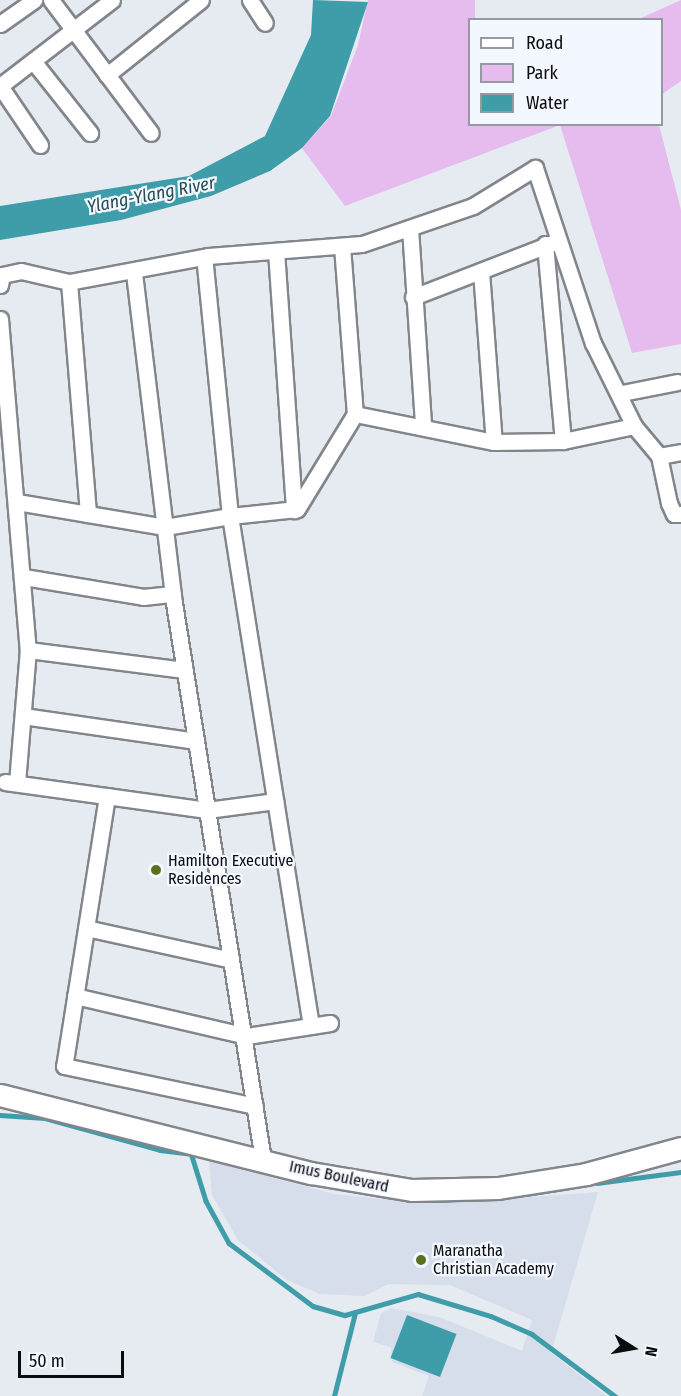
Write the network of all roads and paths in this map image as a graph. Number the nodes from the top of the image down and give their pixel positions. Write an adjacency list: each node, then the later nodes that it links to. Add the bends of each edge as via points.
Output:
1 (33, 0): 7 (street)
2 (51, 0): 8 (street)
3 (112, 0): 8 (street)
4 (201, 0): 10 (street)
5 (250, 0): 6 (street)
6 (265, 23)
7 (0, 24)
8 (75, 29): 9 (street); 10 (street)
9 (33, 61): 11 (street); 13 (street, via 0,86)
10 (107, 75): 12 (street)
11 (90, 133)
12 (151, 133)
13 (40, 145)
14 (410, 228): 15 (street, via 473,206 535,168); 17 (street); 24 (street)
15 (564, 243): 16 (street); 27 (street, via 593,343)
16 (545, 244): 20 (street); 31 (street)
17 (342, 246): 18 (street); 28 (street)
18 (276, 251): 19 (street); 36 (street)
19 (204, 257): 21 (street); 39 (street)
20 (481, 271): 24 (street); 32 (street)
21 (134, 273): 22 (street); 40 (street)
22 (69, 282): 23 (street, via 21,271 2,275); 37 (street)
23 (0, 285)
24 (413, 297): 29 (street)
25 (0, 319): 35 (street)
26 (677, 382): 27 (street)
27 (622, 393): 30 (street)
28 (355, 414): 29 (street); 36 (street)
29 (423, 425): 32 (street)
30 (634, 426): 31 (street); 34 (street)
31 (563, 441): 32 (street)
32 (494, 442)
33 (681, 453): 34 (street)
34 (659, 456): 38 (street, via 669,503 674,514)
35 (17, 502): 37 (street); 41 (street)
36 (294, 510): 39 (street)
37 (88, 514): 40 (street)
38 (681, 514)
39 (230, 516): 40 (street); 48 (street)
40 (165, 527): 42 (street)
41 (24, 577): 42 (street, via 143,597); 43 (street)
42 (173, 594): 44 (street)
43 (28, 650): 44 (street); 45 (street)
44 (184, 670): 46 (street)
45 (23, 716): 46 (street); 47 (street, via 11,782)
46 (196, 741): 49 (street)
47 (107, 796): 49 (street); 50 (street)
48 (275, 801): 49 (street); 54 (street)
49 (207, 810): 51 (street)
50 (86, 928): 51 (street); 52 (street)
51 (231, 960): 55 (street)
52 (75, 996): 55 (street); 57 (street, via 64,1066)
53 (330, 1023): 54 (street)
54 (311, 1026): 55 (street)
55 (246, 1036): 57 (street)
56 (0, 1095): 59 (main road, Imus Boulevard)
57 (255, 1106): 59 (street)
58 (681, 1148): 59 (main road, Imus Boulevard, via 586,1174 467,1191 368,1185)
59 (263, 1160)

